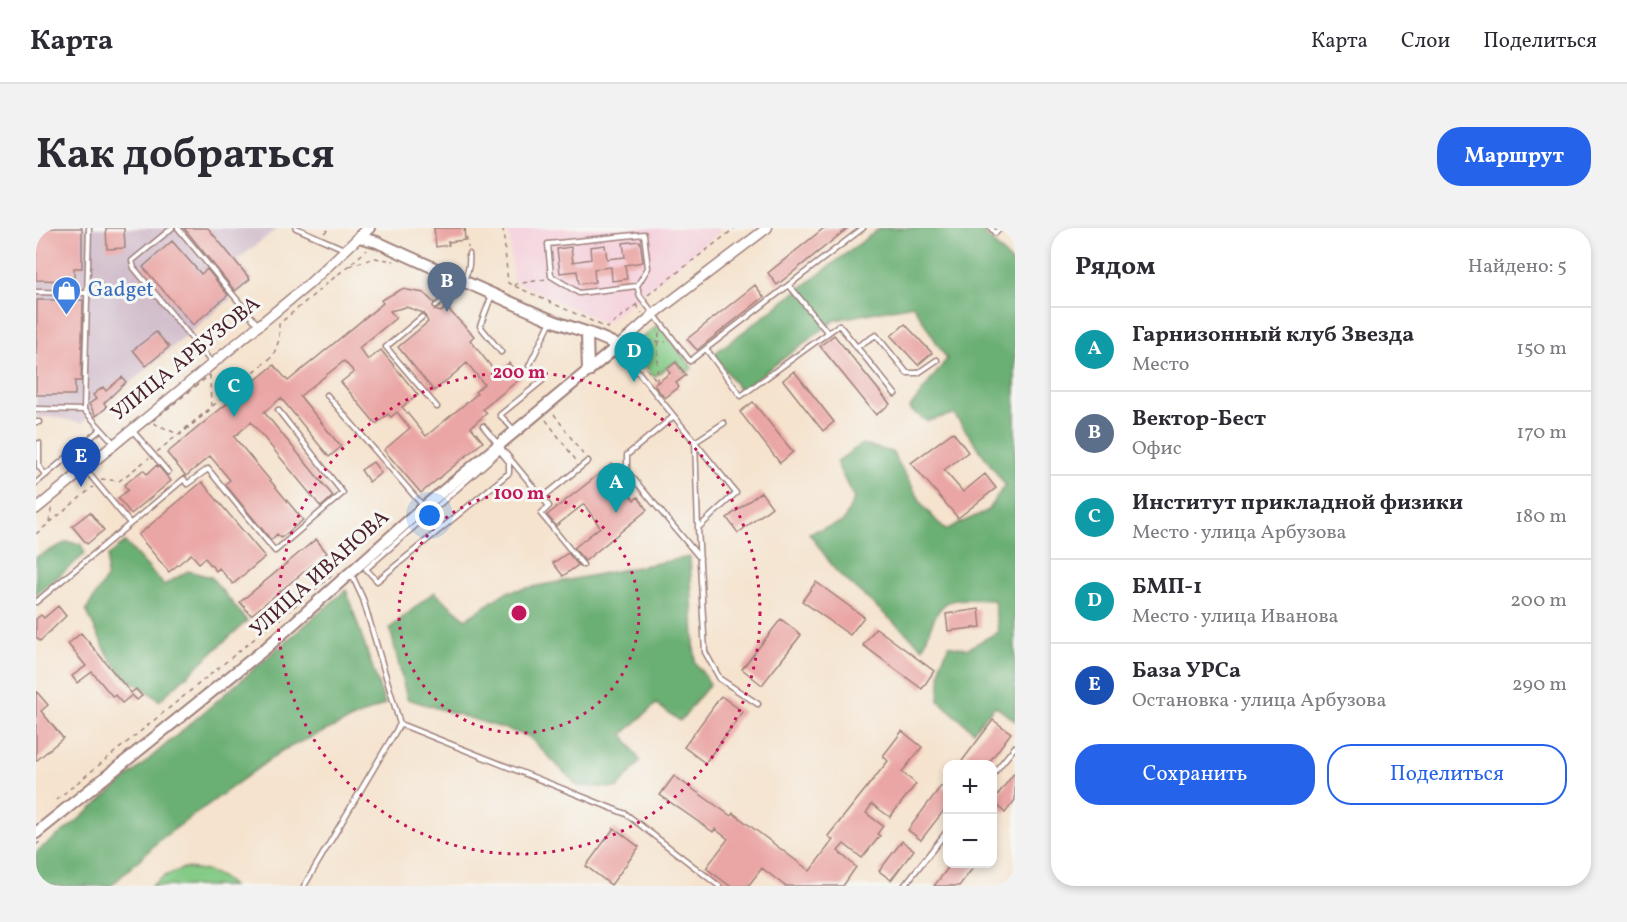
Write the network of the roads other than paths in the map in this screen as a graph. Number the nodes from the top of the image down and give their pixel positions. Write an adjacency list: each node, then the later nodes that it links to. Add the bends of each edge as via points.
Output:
1 (89, 228): 18 (lane)
2 (172, 228): 32 (lane, via 132,261 134,268)
3 (178, 228): 24 (lane)
4 (296, 228): 12 (lane)
5 (369, 228): 11 (main road, УЛИЦА АРБУЗОВА)
6 (767, 228): 22 (street, УЛИЦА ИВАНОВА)
7 (863, 228): 10 (lane)
8 (990, 228): 9 (lane, via 995,233)
9 (1001, 228)
10 (856, 230): 15 (lane)
11 (357, 232): 12 (street, УЛИЦА АРБУЗОВА); 14 (main road)
12 (344, 249): 24 (street, УЛИЦА АРБУЗОВА, via 309,284)
13 (469, 254): 14 (lane, via 469,272)
14 (464, 282): 19 (main road); 20 (lane)
15 (789, 285): 25 (lane); 29 (lane)
16 (637, 286): 16 (lane, via 648,268 644,234 548,244 551,276 579,293); 22 (lane)
17 (36, 292): 18 (lane)
18 (85, 292): 38 (lane)
19 (492, 294): 23 (main road); 30 (lane, via 480,326)
20 (436, 306)
21 (422, 317): 36 (lane, via 386,347)
22 (656, 318): 27 (street, УЛИЦА ИВАНОВА); 29 (lane, via 690,361)
23 (551, 320): 26 (main road); 45 (lane, via 529,366 542,381 500,415)
24 (258, 325): 32 (street, УЛИЦА АРБУЗОВА)
25 (828, 333): 28 (lane, via 839,325); 29 (lane, via 741,396)
26 (587, 334): 27 (main road); 33 (main road)
27 (622, 346): 33 (main road, УЛИЦА ИВАНОВА); 40 (lane)
28 (856, 346): 31 (lane, via 876,335 907,374 918,373); 34 (lane)
29 (706, 349)
30 (501, 352)
31 (937, 360)
32 (212, 363): 44 (street, УЛИЦА АРБУЗОВА)
33 (588, 372): 45 (main road, УЛИЦА ИВАНОВА)
34 (895, 394)
35 (327, 395): 57 (lane)
36 (437, 407)
37 (36, 409): 38 (lane)
38 (84, 410): 43 (lane)
39 (278, 410): 59 (lane, via 343,493 275,550 208,469 187,484 184,480)
40 (674, 416): 46 (lane); 61 (lane, via 627,455 627,471)
41 (724, 423): 46 (lane)
42 (483, 426): 49 (lane)
43 (101, 429): 48 (lane); 54 (lane)
44 (132, 430): 48 (street, УЛИЦА АРБУЗОВА); 53 (lane)
45 (515, 432): 49 (main road, УЛИЦА ИВАНОВА)
46 (695, 442): 60 (lane); 60 (lane, via 736,493)
47 (39, 443): 54 (lane, via 39,467)
48 (114, 443): 52 (street, УЛИЦА АРБУЗОВА)
49 (500, 445): 56 (lane); 57 (main road, УЛИЦА ИВАНОВА)
50 (588, 461): 56 (lane)
51 (508, 462): 51 (lane, via 509,473 377,581 366,569 500,450)
52 (84, 469): 58 (street, УЛИЦА АРБУЗОВА); 59 (lane)
53 (168, 472)
54 (46, 475): 55 (lane)
55 (36, 483)
56 (542, 498): 62 (lane, via 549,506 541,514)
57 (424, 507): 63 (main road, УЛИЦА ИВАНОВА)
58 (36, 509)
59 (129, 522): 64 (lane)
60 (698, 528): 61 (lane)
61 (701, 559): 65 (lane, via 705,652 720,679)
62 (583, 565)
63 (346, 570): 66 (lane, via 363,599); 69 (main road, УЛИЦА ИВАНОВА, via 266,648)
64 (36, 602)
65 (758, 704)
66 (400, 724): 71 (lane); 72 (lane, via 626,814)
67 (1015, 747): 68 (lane)
68 (997, 769)
69 (36, 833)
70 (943, 836): 73 (lane)
71 (304, 886)
72 (719, 886)
73 (904, 886)

